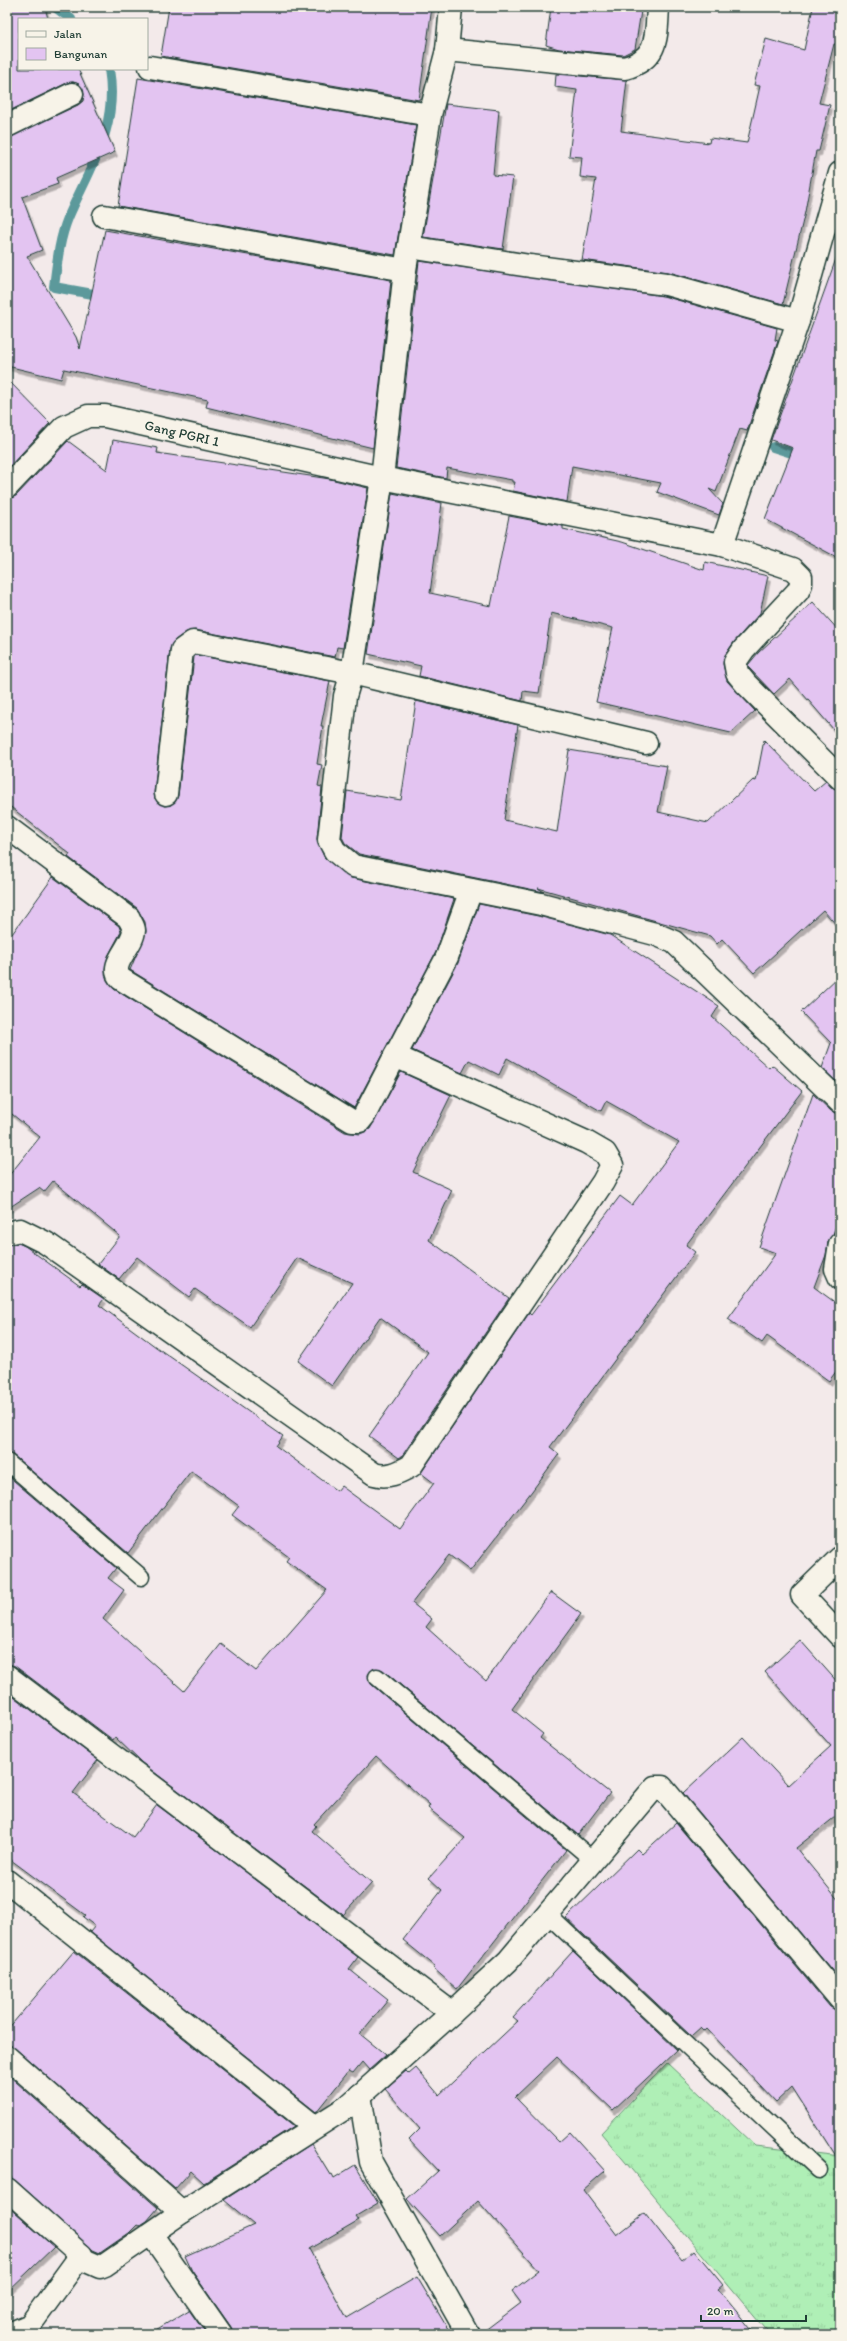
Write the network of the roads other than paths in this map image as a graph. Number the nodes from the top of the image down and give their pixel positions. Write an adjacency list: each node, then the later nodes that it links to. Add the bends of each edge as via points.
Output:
1 (451, 7): 3 (street)
2 (658, 7): 3 (street, via 656,39 649,57 637,65 625,68)
3 (447, 50): 6 (street)
4 (150, 67): 6 (street)
5 (72, 94): 7 (street)
6 (430, 115): 10 (street)
7 (7, 126)
8 (840, 173): 12 (street)
9 (104, 216): 11 (street)
10 (409, 247): 11 (street); 12 (street, via 666,284)
11 (405, 270): 13 (street)
12 (798, 321): 15 (street)
13 (382, 478): 14 (street, Gang PGRI 1, via 99,416 88,416 64,427); 15 (street, Gang PGRI 1); 16 (street)
14 (7, 487)
15 (722, 545): 18 (street, Gang PGRI 1, via 793,569 801,577 798,591 735,662 738,673 746,684)
16 (352, 673): 17 (street); 19 (street, via 201,642 187,644 182,650); 21 (street, via 345,696 329,840 334,851 353,866)
17 (646, 742)
18 (840, 778)
19 (166, 794)
20 (7, 827): 22 (street, via 129,918 134,929 132,938 116,968 116,975 352,1120 360,1121 364,1116)
21 (471, 890): 22 (street, via 447,958); 23 (street, via 541,904 655,934 674,942)
22 (395, 1056): 24 (street, via 586,1142 605,1153 612,1165 411,1466 397,1474 384,1477 374,1474 46,1243 20,1230)
23 (840, 1102)
24 (7, 1233)
25 (840, 1244): 26 (street, via 836,1269)
26 (840, 1278)
27 (7, 1462): 29 (lane)
28 (840, 1558): 30 (street, via 802,1595)
29 (141, 1577)
30 (840, 1636)
31 (7, 1676): 37 (street)
32 (377, 1677): 33 (lane)
33 (593, 1860): 35 (street); 36 (street, via 655,1787 662,1788)
34 (7, 1881): 40 (street)
35 (547, 1914): 37 (street, via 508,1960); 41 (lane)
36 (840, 1999)
37 (452, 2013): 39 (street)
38 (7, 2057): 43 (street)
39 (360, 2095): 40 (street, via 347,2107); 48 (street, via 371,2162)
40 (314, 2126): 43 (street)
41 (819, 2170)
42 (7, 2189): 45 (street)
43 (182, 2212): 44 (street)
44 (151, 2234): 45 (street, via 100,2267 84,2260); 47 (street)
45 (81, 2255): 46 (street, via 30,2324)
46 (9, 2334)
47 (222, 2334)
48 (468, 2334)

